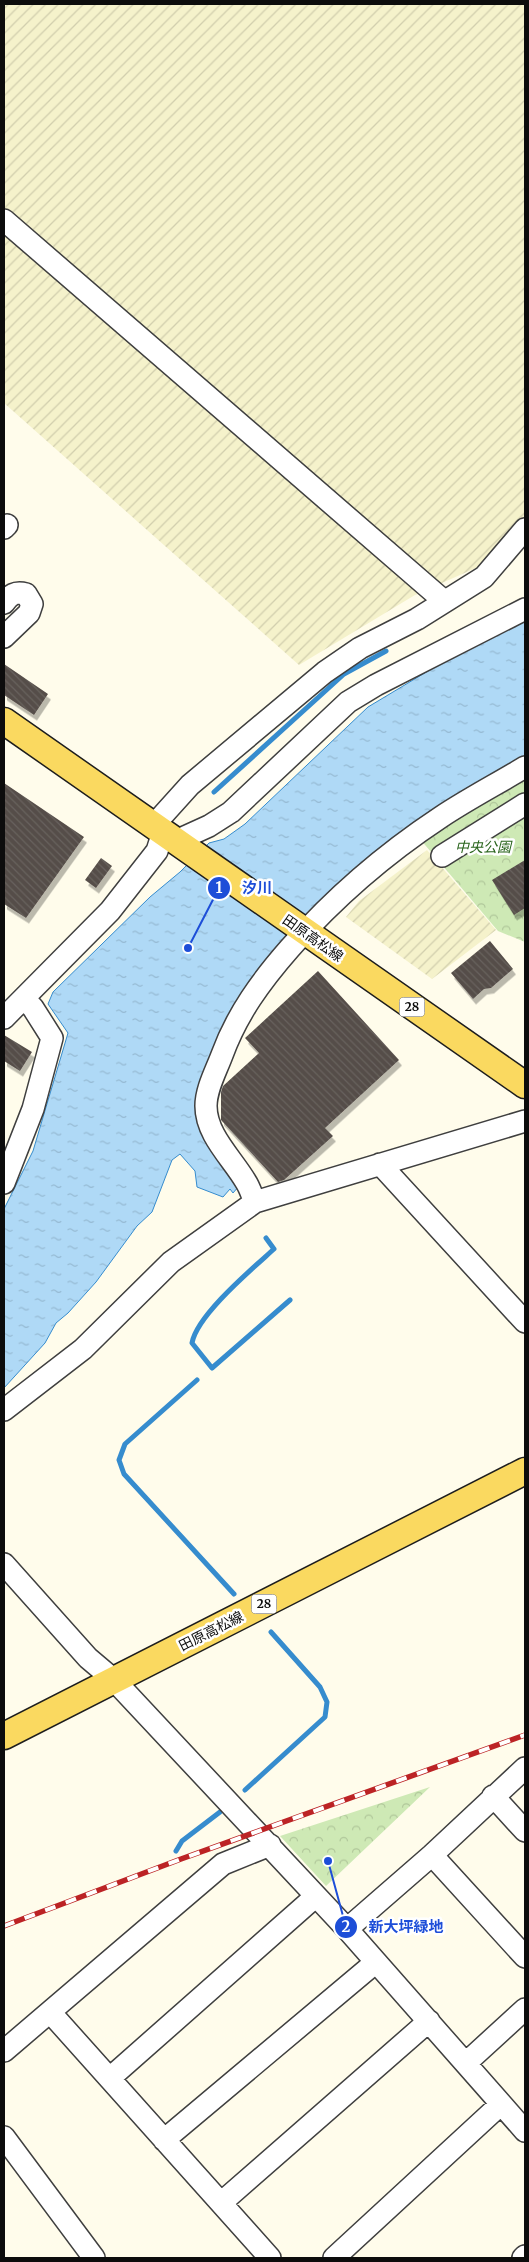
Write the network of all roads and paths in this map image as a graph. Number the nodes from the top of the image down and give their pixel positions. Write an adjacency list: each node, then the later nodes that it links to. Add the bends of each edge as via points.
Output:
1 (4, 220): 3 (street)
2 (525, 529): 3 (street, via 484,577)
3 (444, 601): 10 (street, via 417,619 360,648 325,672 190,785)
4 (4, 603): 6 (street, via 19,592 26,594 32,604 29,613)
5 (525, 609): 10 (street, via 348,702 231,812 209,826)
6 (4, 637)
7 (4, 721): 10 (main road, 田原高松線 / 28)
8 (525, 767): 12 (street, via 440,818 366,873)
9 (525, 804): 11 (street)
10 (170, 837): 12 (main road, 田原高松線 / 28); 13 (street, via 110,911)
11 (442, 856)
12 (302, 930): 15 (main road, 田原高松線 / 28); 19 (street, via 242,1009 225,1046 206,1105 213,1133 247,1183)
13 (24, 998): 14 (street); 18 (street, via 52,1038 33,1109)
14 (4, 1018)
15 (525, 1085)
16 (525, 1121): 17 (street)
17 (380, 1164): 19 (street); 20 (street)
18 (4, 1183)
19 (255, 1202): 21 (street, via 171,1262 83,1349)
20 (525, 1322)
21 (4, 1410)
22 (525, 1471): 24 (main road, 田原高松線 / 28)
23 (4, 1564): 24 (street, via 88,1658)
24 (114, 1680): 25 (main road, 田原高松線 / 28); 29 (street)
25 (4, 1736)
26 (525, 1768): 27 (street)
27 (493, 1796): 28 (street); 30 (street)
28 (525, 1831)
29 (270, 1845): 31 (street); 36 (street, via 223,1864)
30 (432, 1855): 32 (street); 33 (street)
31 (316, 1896): 32 (street); 40 (street)
32 (347, 1928): 34 (street)
33 (525, 1957)
34 (376, 1962): 37 (street); 44 (street)
35 (525, 2008): 39 (street)
36 (50, 2012): 38 (street); 40 (street)
37 (428, 2020): 39 (street); 45 (street)
38 (4, 2051)
39 (466, 2063): 41 (street)
40 (110, 2078): 44 (street)
41 (501, 2104): 42 (street); 48 (street)
42 (525, 2130)
43 (4, 2138): 46 (street)
44 (164, 2140): 45 (street)
45 (221, 2203): 47 (street)
46 (94, 2258)
47 (270, 2258)
48 (334, 2258)

